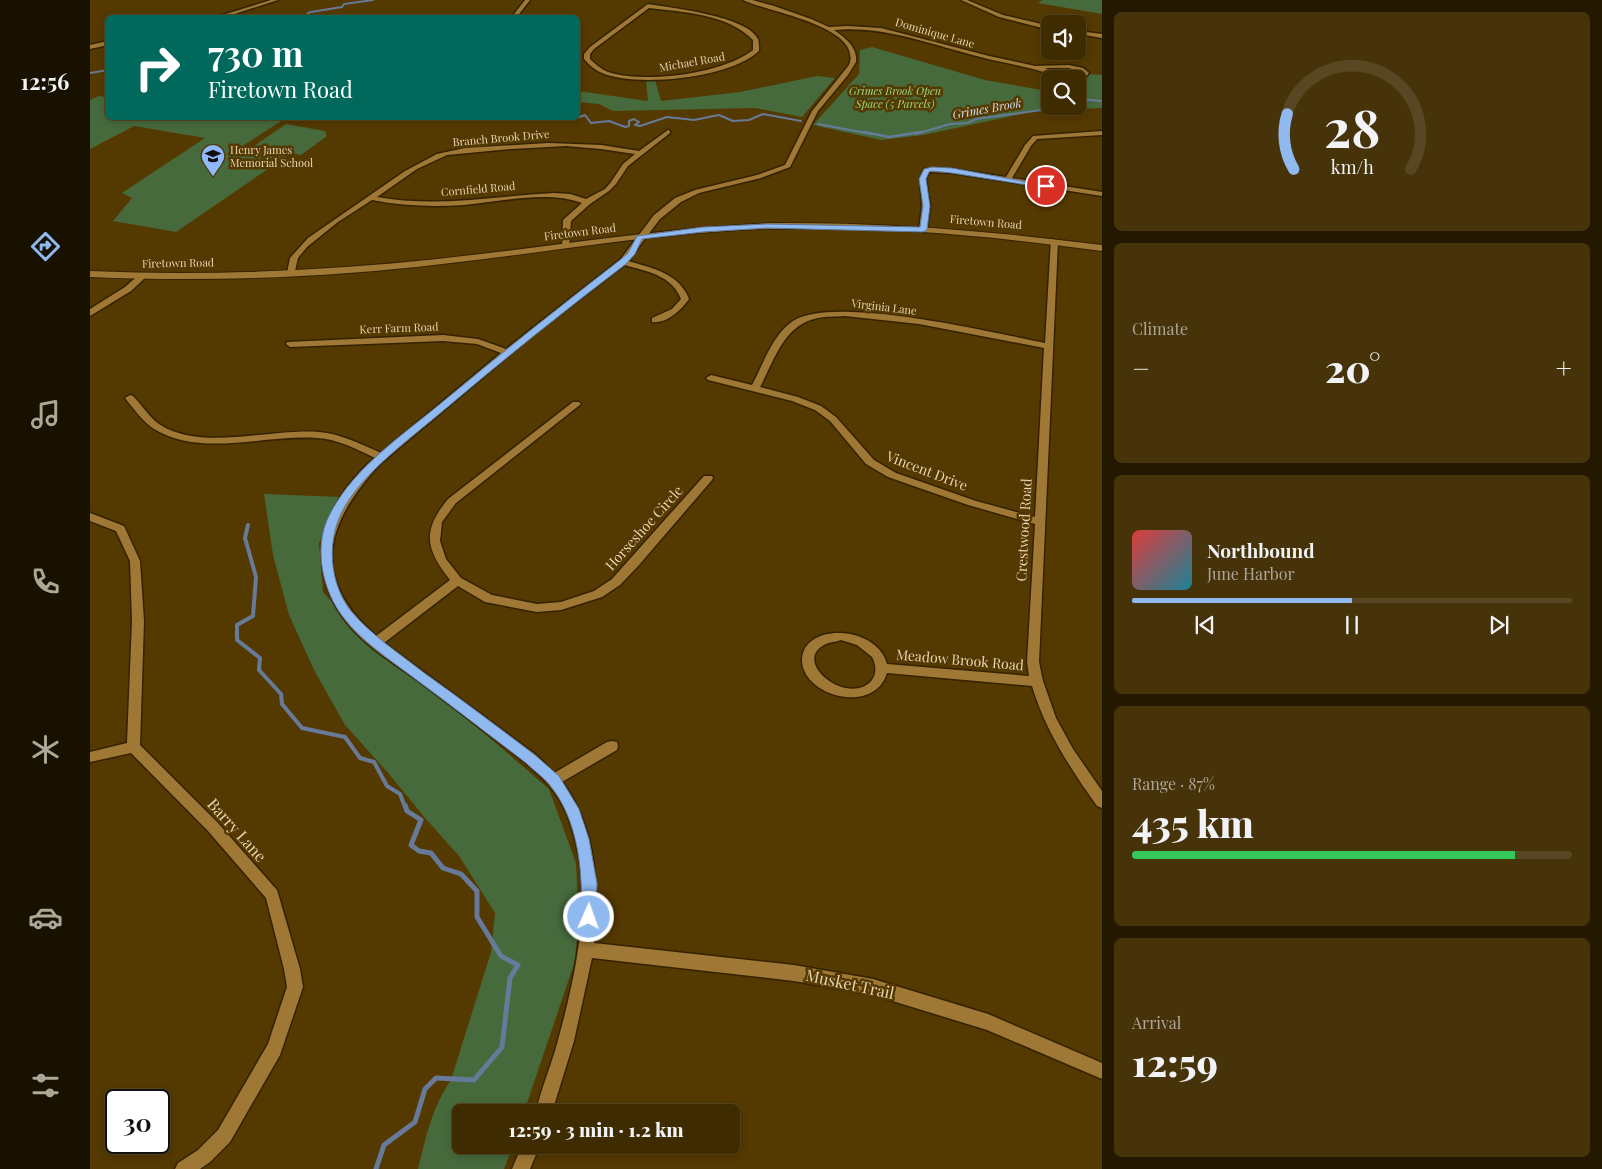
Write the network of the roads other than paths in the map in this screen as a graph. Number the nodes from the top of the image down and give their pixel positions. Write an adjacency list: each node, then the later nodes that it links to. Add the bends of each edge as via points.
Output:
1 (276, 0): 7 (street)
2 (528, 0): 8 (street)
3 (656, 0): 6 (street, Michael Road)
4 (745, 0): 10 (street, via 796,14)
5 (964, 0): 9 (street, via 1001,16)
6 (648, 6): 6 (street, Michael Road, via 587,54 594,67 619,76 660,78 728,67 756,51 757,42 753,35 735,24)
7 (225, 15)
8 (516, 15)
9 (1041, 26)
10 (828, 29): 15 (street, Dominique Lane, via 854,26 884,29 976,55); 24 (street, via 842,38 854,60 850,70 814,112 788,166 760,177 697,190 666,208)
11 (1086, 33): 12 (street)
12 (1102, 36)
13 (105, 44): 14 (street)
14 (90, 47)
15 (1036, 67): 15 (street, Dominique Lane, via 1069,78 1082,78 1086,73 1065,66)
16 (668, 132): 18 (street)
17 (1102, 133): 19 (street, via 1035,137)
18 (639, 153): 21 (street, Branch Brook Drive, via 568,143 448,153 429,159); 22 (street, via 625,164 610,187)
19 (1008, 180): 20 (street); 23 (street, via 952,170 926,170 923,179 926,206)
20 (1102, 194)
21 (370, 198): 22 (street, Cornfield Road, via 417,205 554,195); 29 (street, Branch Brook Drive, via 334,221 301,249)
22 (588, 202): 26 (street, via 567,220)
23 (923, 230): 24 (street, Firetown Road, via 767,226); 25 (street, Firetown Road)
24 (640, 237): 26 (street, Firetown Road); 28 (street)
25 (1054, 241): 27 (street, Firetown Road); 37 (street, Crestwood Road)
26 (566, 246): 29 (street, Firetown Road, via 460,260)
27 (1102, 248)
28 (623, 262): 35 (street, via 660,274 684,292 685,299 676,311); 38 (street)
29 (291, 273): 32 (street, Firetown Road)
30 (90, 274): 31 (street, Firetown Road)
31 (127, 276): 32 (street, Firetown Road); 33 (street)
32 (143, 276): 33 (street)
33 (119, 294): 34 (street)
34 (90, 313)
35 (655, 320)
36 (290, 344): 38 (street, Kerr Farm Road, via 443,338 478,342)
37 (1049, 346): 40 (street, Virginia Lane, via 899,319 847,313 822,314 803,319 789,328); 46 (street, Crestwood Road)
38 (507, 352): 43 (street)
39 (711, 378): 40 (street, Vincent Drive)
40 (754, 390): 46 (street, Vincent Drive, via 795,399 827,414 870,462 892,475)
41 (130, 398): 43 (street, via 153,425 179,436 227,441 288,434 318,435 352,443)
42 (576, 404): 47 (street, Horseshoe Circle, via 443,511 433,534 435,548)
43 (382, 457): 48 (street, via 345,498 332,521 327,542 327,568 334,592 347,614)
44 (708, 478): 47 (street, Horseshoe Circle, via 635,562 616,582 598,594 561,606 537,608 489,599)
45 (90, 517): 52 (street, via 120,529 135,561 138,621)
46 (1039, 522): 50 (street, Crestwood Road, via 1033,662)
47 (456, 581): 48 (street)
48 (376, 643): 54 (street, via 531,759)
49 (882, 668): 49 (street, Meadow Brook Road, via 876,685 855,693 842,692 819,682 810,669 808,655 819,640 835,636 853,638 874,650); 50 (street, Meadow Brook Road)
50 (1036, 681): 55 (street, Crestwood Road, via 1058,735)
51 (612, 746): 54 (street)
52 (133, 747): 53 (street); 60 (street, Barry Lane, via 213,827 272,895 292,969 294,986 274,1050 224,1136 204,1156)
53 (90, 757)
54 (554, 780): 56 (street, via 572,809 587,863 590,883)
55 (1102, 802)
56 (586, 950): 57 (street, Musket Trail, via 794,972 873,987 988,1022); 58 (street)
57 (1102, 1070)
58 (547, 1104)
59 (527, 1154): 61 (street)
60 (184, 1169)
61 (521, 1169)

